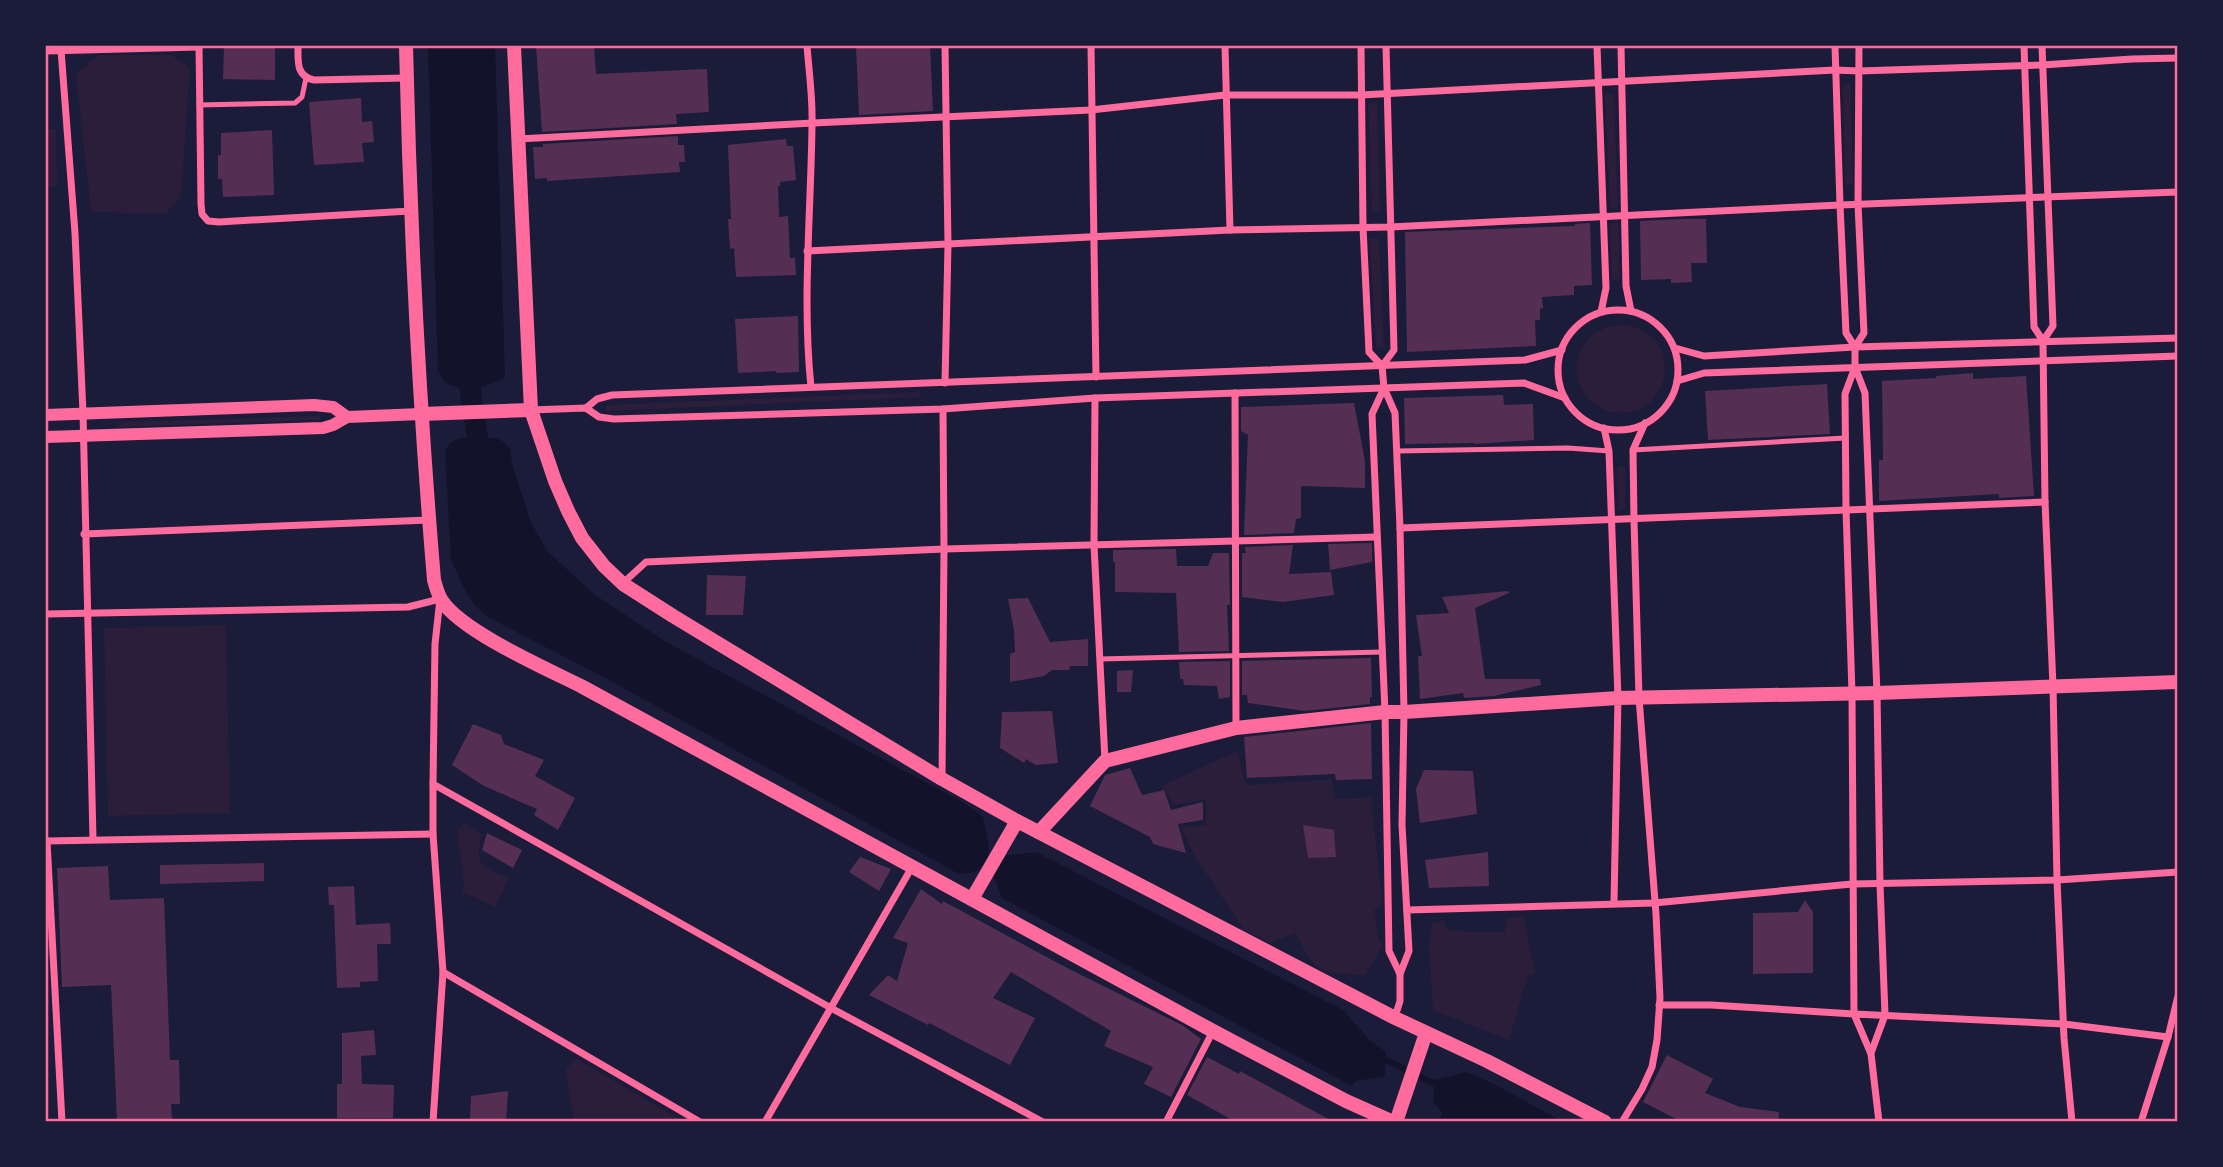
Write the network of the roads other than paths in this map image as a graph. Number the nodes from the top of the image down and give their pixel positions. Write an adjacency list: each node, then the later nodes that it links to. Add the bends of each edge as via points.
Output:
1 (199, 46): 17 (street); 31 (street)
2 (298, 46): 24 (street, via 298,67)
3 (406, 46): 25 (main road)
4 (514, 46): 35 (main road)
5 (807, 46): 34 (street)
6 (945, 46): 33 (street)
7 (1091, 46): 32 (street)
8 (1225, 46): 29 (street)
9 (1361, 46): 30 (street)
10 (1386, 46): 28 (street)
11 (1597, 46): 27 (street)
12 (1621, 46): 26 (street)
13 (1835, 46): 22 (street)
14 (1859, 46): 23 (street)
15 (2024, 46): 20 (street)
16 (2042, 46): 21 (street)
17 (61, 50): 18 (street); 72 (street)
18 (46, 51)
19 (2178, 58): 21 (street)
20 (2024, 65): 21 (street); 23 (street); 38 (street)
21 (2042, 65): 37 (street)
22 (1835, 70): 23 (street); 26 (street); 40 (street)
23 (1859, 71): 39 (street)
24 (306, 78): 25 (street); 31 (lane, via 302,97 295,103)
25 (407, 78): 41 (main road)
26 (1622, 82): 27 (street); 42 (street)
27 (1599, 83): 28 (street); 43 (street)
28 (1387, 94): 30 (street); 45 (street)
29 (1225, 95): 30 (street); 32 (street); 46 (street)
30 (1361, 95): 44 (street)
31 (200, 105): 41 (street, via 201,204 208,221)
32 (1091, 110): 33 (street); 47 (street)
33 (948, 116): 34 (street); 48 (street)
34 (813, 122): 35 (street); 49 (street)
35 (517, 139): 71 (main road)
36 (2178, 192): 37 (street)
37 (2048, 196): 38 (street); 53 (street, via 2053,326)
38 (2028, 197): 39 (street); 53 (street, via 2034,327)
39 (1858, 204): 40 (street); 54 (street, via 1864,333)
40 (1840, 205): 42 (street); 54 (street, via 1846,333)
41 (410, 211): 73 (main road)
42 (1625, 217): 43 (street); 50 (street)
43 (1604, 218): 45 (street); 51 (street, via 1606,288)
44 (1363, 227): 45 (street); 46 (street); 59 (street, via 1369,352)
45 (1390, 228): 59 (street, via 1394,351)
46 (1230, 229): 47 (street)
47 (1093, 237): 48 (street); 61 (street)
48 (948, 245): 49 (street); 63 (street)
49 (807, 251): 64 (street)
50 (1631, 311): 51 (street); 55 (street, via 1650,318)
51 (1601, 312): 56 (street, via 1570,333)
52 (2178, 338): 53 (street)
53 (2043, 341): 54 (street); 58 (street)
54 (1855, 347): 55 (street, via 1704,356); 60 (street)
55 (1675, 348): 62 (street)
56 (1562, 350): 59 (street, via 1525,360); 68 (street, via 1559,374)
57 (2178, 356): 58 (street)
58 (2044, 360): 60 (street); 84 (street)
59 (1382, 366): 61 (street); 65 (street)
60 (1855, 367): 62 (street, via 1704,373); 80 (street, via 1845,394); 85 (street, via 1865,393)
61 (1096, 377): 63 (street)
62 (1677, 381): 76 (street, via 1666,406)
63 (945, 383): 64 (street)
64 (811, 387): 69 (street, via 612,396 597,399)
65 (1384, 388): 66 (street); 68 (street, via 1524,383); 82 (street, via 1395,413); 92 (street, via 1372,414)
66 (1235, 393): 67 (street); 93 (street)
67 (1095, 398): 70 (street); 94 (street)
68 (1565, 398): 77 (street, via 1580,415)
69 (586, 408): 70 (street, via 599,417 614,419); 71 (street)
70 (943, 409): 95 (street)
71 (531, 410): 73 (main road); 96 (main road, via 555,481 582,538)
72 (83, 413): 74 (street); 75 (street, via 314,405 333,407); 78 (street)
73 (421, 414): 75 (street); 87 (main road)
74 (46, 415)
75 (346, 416): 78 (street, via 323,428)
76 (1645, 423): 77 (street); 81 (street)
77 (1604, 428): 83 (street)
78 (82, 436): 79 (street); 91 (street)
79 (46, 438)
80 (1845, 438): 81 (lane); 86 (street)
81 (1633, 450): 89 (street)
82 (1397, 451): 83 (lane); 90 (street)
83 (1609, 451): 88 (street)
84 (2045, 502): 85 (street); 104 (street)
85 (1868, 508): 86 (street); 106 (street)
86 (1846, 509): 89 (street); 105 (street)
87 (429, 520): 91 (street); 97 (main road)
88 (1612, 520): 89 (street); 90 (street); 107 (street)
89 (1634, 520): 108 (street)
90 (1400, 528): 110 (street)
91 (84, 534): 98 (street)
92 (1376, 537): 93 (street); 100 (street)
93 (1235, 541): 94 (street); 101 (street)
94 (1094, 545): 95 (street); 102 (street)
95 (944, 549): 96 (street, via 646,562); 113 (street)
96 (623, 584): 113 (main road)
97 (440, 599): 98 (street, via 408,607); 114 (street); 120 (main road, via 455,616 493,640)
98 (88, 613): 99 (street); 118 (street)
99 (46, 614)
100 (1382, 652): 101 (lane); 109 (street)
101 (1235, 655): 102 (lane); 111 (street)
102 (1100, 659): 112 (street)
103 (2178, 682): 104 (main road)
104 (2053, 686): 106 (main road); 122 (street)
105 (1852, 694): 106 (main road); 108 (main road); 123 (street)
106 (1877, 694): 124 (street)
107 (1618, 698): 108 (main road); 110 (main road); 126 (street)
108 (1639, 698): 127 (street)
109 (1385, 712): 110 (main road); 111 (main road); 130 (street, via 1389,951)
110 (1404, 712): 128 (street, via 1402,824)
111 (1236, 728): 112 (main road)
112 (1105, 761): 116 (main road)
113 (942, 779): 115 (main road)
114 (433, 784): 117 (street); 133 (street)
115 (1017, 821): 116 (main road); 125 (main road)
116 (1039, 832): 136 (main road)
117 (433, 834): 118 (street); 129 (street)
118 (93, 839): 119 (street)
119 (46, 841): 142 (street)
120 (912, 867): 125 (main road); 133 (street)
121 (2178, 872): 122 (street)
122 (2057, 880): 124 (street); 137 (street)
123 (1852, 884): 124 (street); 127 (street); 134 (street)
124 (1880, 884): 135 (street)
125 (972, 900): 138 (main road)
126 (1614, 902): 127 (street); 128 (street)
127 (1654, 902): 132 (street)
128 (1407, 910): 130 (street, via 1409,951)
129 (443, 972): 143 (street); 144 (street)
130 (1400, 974): 136 (street)
131 (2178, 996): 139 (street)
132 (1659, 1005): 134 (street); 150 (street, via 1652,1067)
133 (831, 1008): 145 (street); 146 (street)
134 (1854, 1014): 135 (street); 141 (street)
135 (1885, 1015): 137 (street); 141 (street)
136 (1395, 1018): 140 (main road)
137 (2064, 1024): 139 (street); 152 (street)
138 (1213, 1031): 147 (street); 148 (main road)
139 (2171, 1032): 153 (street)
140 (1425, 1039): 148 (main road); 149 (main road, via 1522,1078)
141 (1871, 1054): 151 (street)
142 (62, 1122)
143 (433, 1122)
144 (700, 1122)
145 (765, 1122)
146 (1043, 1122)
147 (1166, 1122)
148 (1394, 1122)
149 (1605, 1122)
150 (1622, 1122)
151 (1879, 1122)
152 (2072, 1122)
153 (2141, 1122)

